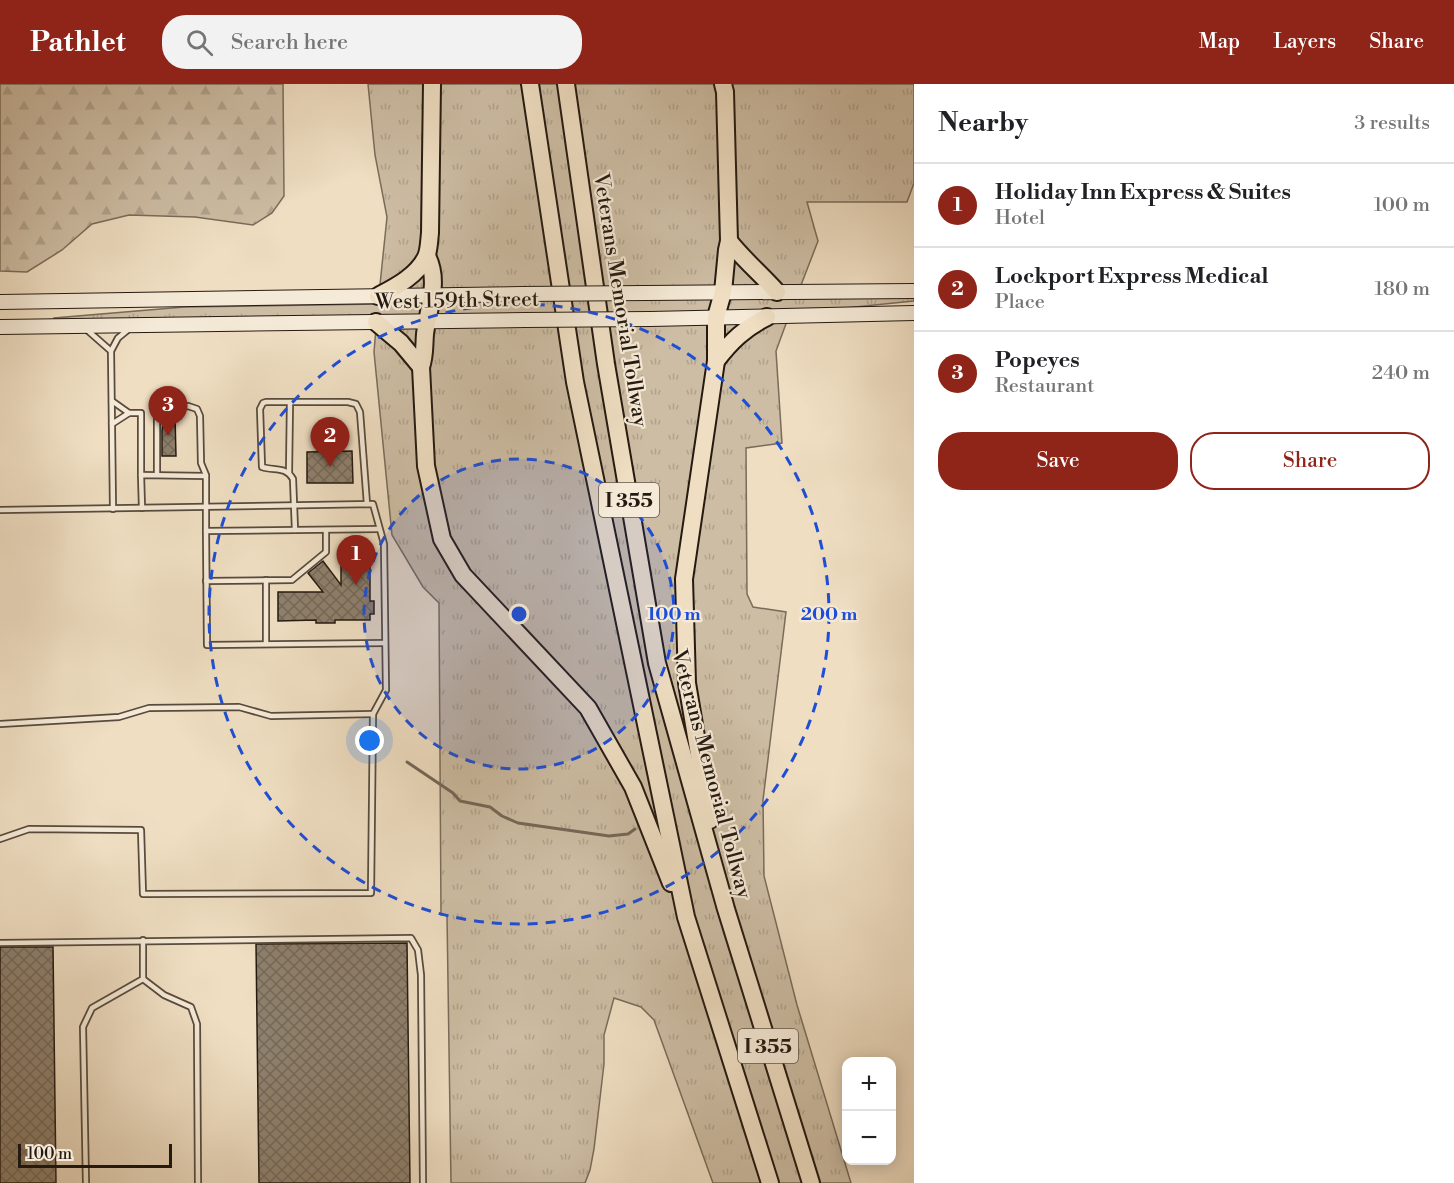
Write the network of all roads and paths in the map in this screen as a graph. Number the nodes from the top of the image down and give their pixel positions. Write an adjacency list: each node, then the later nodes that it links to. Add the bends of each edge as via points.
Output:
1 (432, 84): 6 (highway)
2 (530, 84): 50 (highway, I 355, via 575,382)
3 (566, 84): 49 (highway, Veterans Memorial Tollway / I 355, via 606,364 657,663)
4 (723, 84): 5 (highway)
5 (729, 241): 8 (highway); 9 (highway)
6 (427, 256): 10 (highway, via 404,281); 11 (highway)
7 (914, 291): 9 (main road, West 159th Street)
8 (723, 292): 9 (main road, West 159th Street); 11 (main road, West 159th Street, bridge); 14 (highway)
9 (777, 292)
10 (378, 296): 11 (main road, West 159th Street); 12 (main road, West 159th Street)
11 (433, 296): 16 (highway)
12 (0, 302)
13 (914, 313): 15 (main road, West 159th Street)
14 (716, 317): 15 (main road, West 159th Street); 16 (main road, West 159th Street, bridge); 22 (highway)
15 (767, 317): 22 (highway, via 744,330)
16 (428, 321): 17 (main road, West 159th Street); 23 (highway)
17 (376, 322): 19 (main road, West 159th Street); 23 (highway)
18 (83, 326): 19 (main road, West 159th Street); 20 (main road, West 159th Street); 21 (lane)
19 (133, 326): 21 (lane, via 118,338)
20 (0, 327)
21 (111, 351): 24 (lane)
22 (716, 361): 49 (highway, via 684,579 687,683)
23 (421, 367): 50 (highway, via 426,466 442,539 463,575 588,708 633,787)
24 (112, 400): 26 (lane); 27 (lane)
25 (290, 402): 28 (lane); 28 (lane, via 266,402 260,409 262,467); 32 (lane, via 356,404 360,412)
26 (129, 413): 27 (lane); 29 (lane, via 141,413)
27 (112, 424): 36 (lane)
28 (289, 473): 33 (lane)
29 (141, 475): 30 (lane); 35 (lane)
30 (157, 476): 31 (lane); 31 (lane, via 157,415 163,407 188,406 197,409 200,416 201,463)
31 (206, 476): 34 (lane)
32 (367, 504): 33 (lane); 40 (lane, via 373,504)
33 (295, 505): 34 (lane); 38 (lane)
34 (206, 507): 35 (lane); 41 (lane)
35 (142, 508): 36 (lane)
36 (113, 509): 37 (lane)
37 (0, 510)
38 (296, 530): 39 (lane); 41 (lane)
39 (326, 530): 40 (lane); 42 (lane, via 326,552 292,580)
40 (379, 530): 44 (lane, via 384,544)
41 (206, 531): 43 (lane)
42 (266, 580): 43 (lane); 45 (lane)
43 (206, 581): 45 (lane, via 207,645)
44 (385, 643): 45 (lane); 46 (lane, via 386,690)
45 (266, 644)
46 (373, 714): 47 (lane, via 271,716 239,707 149,708 119,717); 48 (lane, via 371,893 143,894 141,830 29,829)
47 (0, 724)
48 (0, 839)
49 (726, 909): 58 (highway, Veterans Memorial Tollway / I 355)
50 (693, 939): 57 (highway, I 355)
51 (143, 940): 52 (lane); 53 (lane); 56 (lane, via 411,938 418,950 421,975)
52 (0, 943)
53 (143, 979): 54 (lane, via 92,1008 83,1027); 55 (lane, via 164,995 191,1007 197,1024)
54 (86, 1183)
55 (198, 1183)
56 (423, 1183)
57 (770, 1183)
58 (811, 1183)

